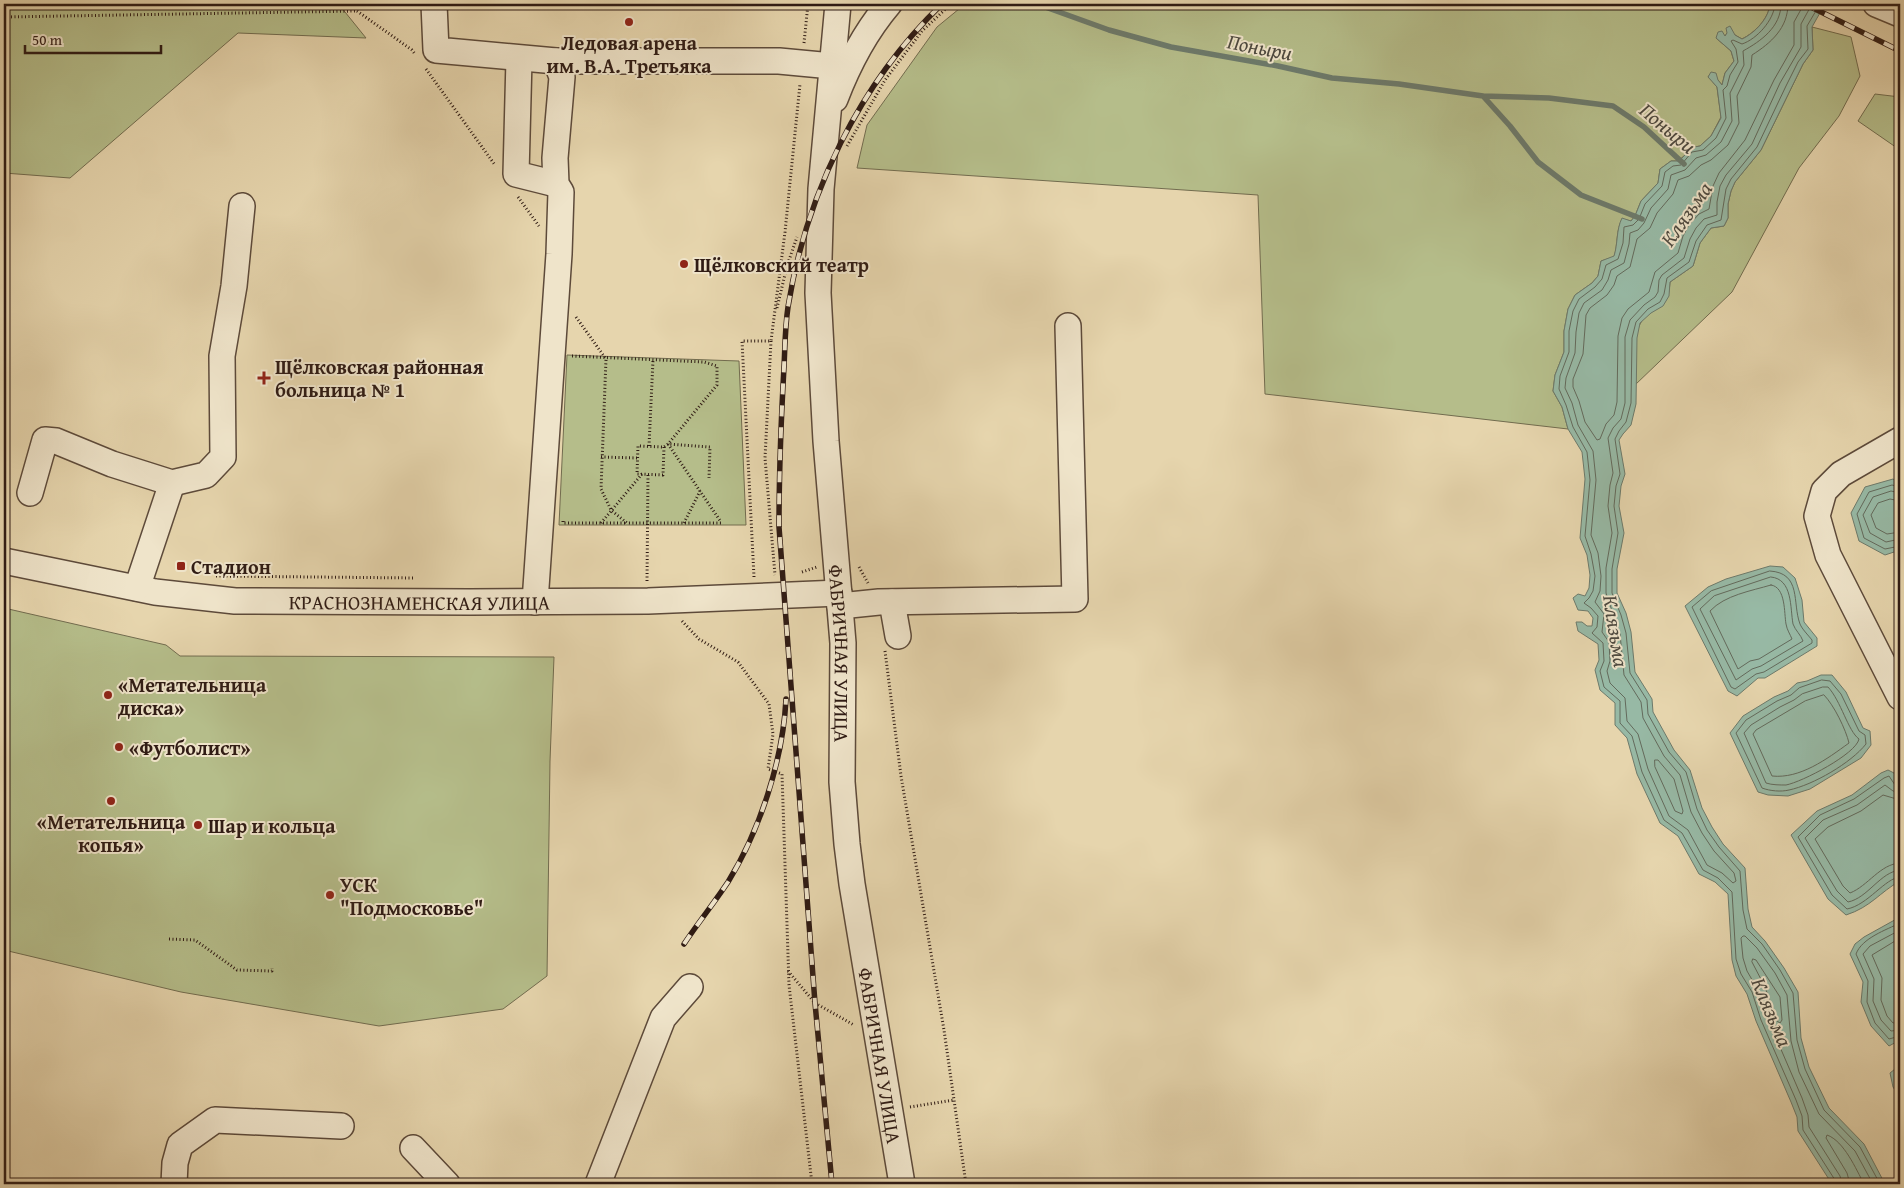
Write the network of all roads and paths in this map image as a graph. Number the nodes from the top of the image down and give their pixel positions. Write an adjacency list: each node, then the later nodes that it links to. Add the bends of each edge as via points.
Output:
1 (357, 4): 7 (path)
2 (434, 4): 10 (street, via 436,50)
3 (808, 4): 12 (path)
4 (838, 4): 14 (street, ФАБРИЧНАЯ УЛИЦА)
5 (889, 4): 15 (street, ФАБРИЧНАЯ УЛИЦА, via 859,49)
6 (950, 4): 16 (path, via 922,30 885,80)
7 (357, 11): 8 (path); 9 (path, via 412,50)
8 (4, 17)
9 (417, 58)
10 (519, 59): 11 (street); 18 (street, via 516,174)
11 (556, 61): 12 (street); 18 (street, via 562,77)
12 (802, 63): 14 (street); 24 (path)
13 (423, 65): 17 (path)
14 (832, 66): 15 (street, ФАБРИЧНАЯ УЛИЦА)
15 (827, 120): 53 (street, ФАБРИЧНАЯ УЛИЦА, via 818,293 826,441)
16 (843, 154)
17 (497, 168)
18 (556, 184): 21 (street, via 561,192)
19 (514, 191): 21 (path)
20 (242, 206): 37 (street, via 234,286 222,356 223,457 206,476)
21 (559, 254): 54 (street)
22 (571, 310): 26 (path)
23 (1068, 326): 55 (street, КРАСНОЗНАМЕНСКАЯ УЛИЦА, via 1075,599)
24 (771, 341): 49 (path, via 766,458); 50 (path, via 742,341)
25 (570, 356): 26 (path)
26 (606, 359): 27 (path); 32 (path)
27 (653, 360): 29 (path, via 704,362 717,366 717,385); 30 (path)
28 (1900, 440): 58 (street, via 1841,474 1824,491 1816,516 1828,555)
29 (668, 444): 31 (path); 36 (path, via 710,447); 38 (path)
30 (649, 446): 31 (path); 33 (path, via 638,446)
31 (664, 447): 35 (path, via 663,475)
32 (602, 457): 33 (path); 40 (path, via 601,489)
33 (638, 458): 34 (path, via 637,474)
34 (642, 474): 35 (path); 40 (path)
35 (648, 474): 44 (path)
36 (709, 478)
37 (172, 483): 39 (street, via 112,464 56,441 45,440); 52 (street)
38 (700, 491): 45 (path); 45 (path, via 721,523)
39 (30, 493)
40 (611, 510): 42 (path); 43 (path)
41 (563, 513): 42 (path, via 563,523)
42 (600, 523): 43 (path)
43 (627, 523): 44 (path)
44 (647, 523): 45 (path); 51 (path)
45 (684, 523)
46 (4, 561): 52 (street, КРАСНОЗНАМЕНСКАЯ УЛИЦА)
47 (208, 576): 48 (path)
48 (416, 578)
49 (775, 581)
50 (754, 583)
51 (644, 587): 53 (street, КРАСНОЗНАМЕНСКАЯ УЛИЦА); 54 (street, КРАСНОЗНАМЕНСКАЯ УЛИЦА)
52 (137, 588): 54 (street, КРАСНОЗНАМЕНСКАЯ УЛИЦА, via 235,601)
53 (840, 600): 55 (street, КРАСНОЗНАМЕНСКАЯ УЛИЦА); 72 (street, ФАБРИЧНАЯ УЛИЦА, via 844,690 842,782 847,844)
54 (534, 602)
55 (892, 602): 57 (street)
56 (679, 618): 61 (path, via 698,640 738,662 769,704 773,734 768,769 782,774)
57 (892, 643): 64 (path, via 901,776)
58 (1898, 688)
59 (169, 939): 60 (path, via 195,940 237,970 272,971)
60 (272, 968)
61 (788, 970): 63 (path, via 815,1003); 71 (path)
62 (690, 987): 70 (street, via 663,1018)
63 (855, 1026)
64 (954, 1100): 65 (path); 73 (path)
65 (906, 1108)
66 (341, 1126): 68 (street, via 215,1120 180,1145)
67 (413, 1148): 69 (street)
68 (174, 1184)
69 (447, 1184)
70 (598, 1184)
71 (812, 1184)
72 (902, 1184)
73 (966, 1184)

